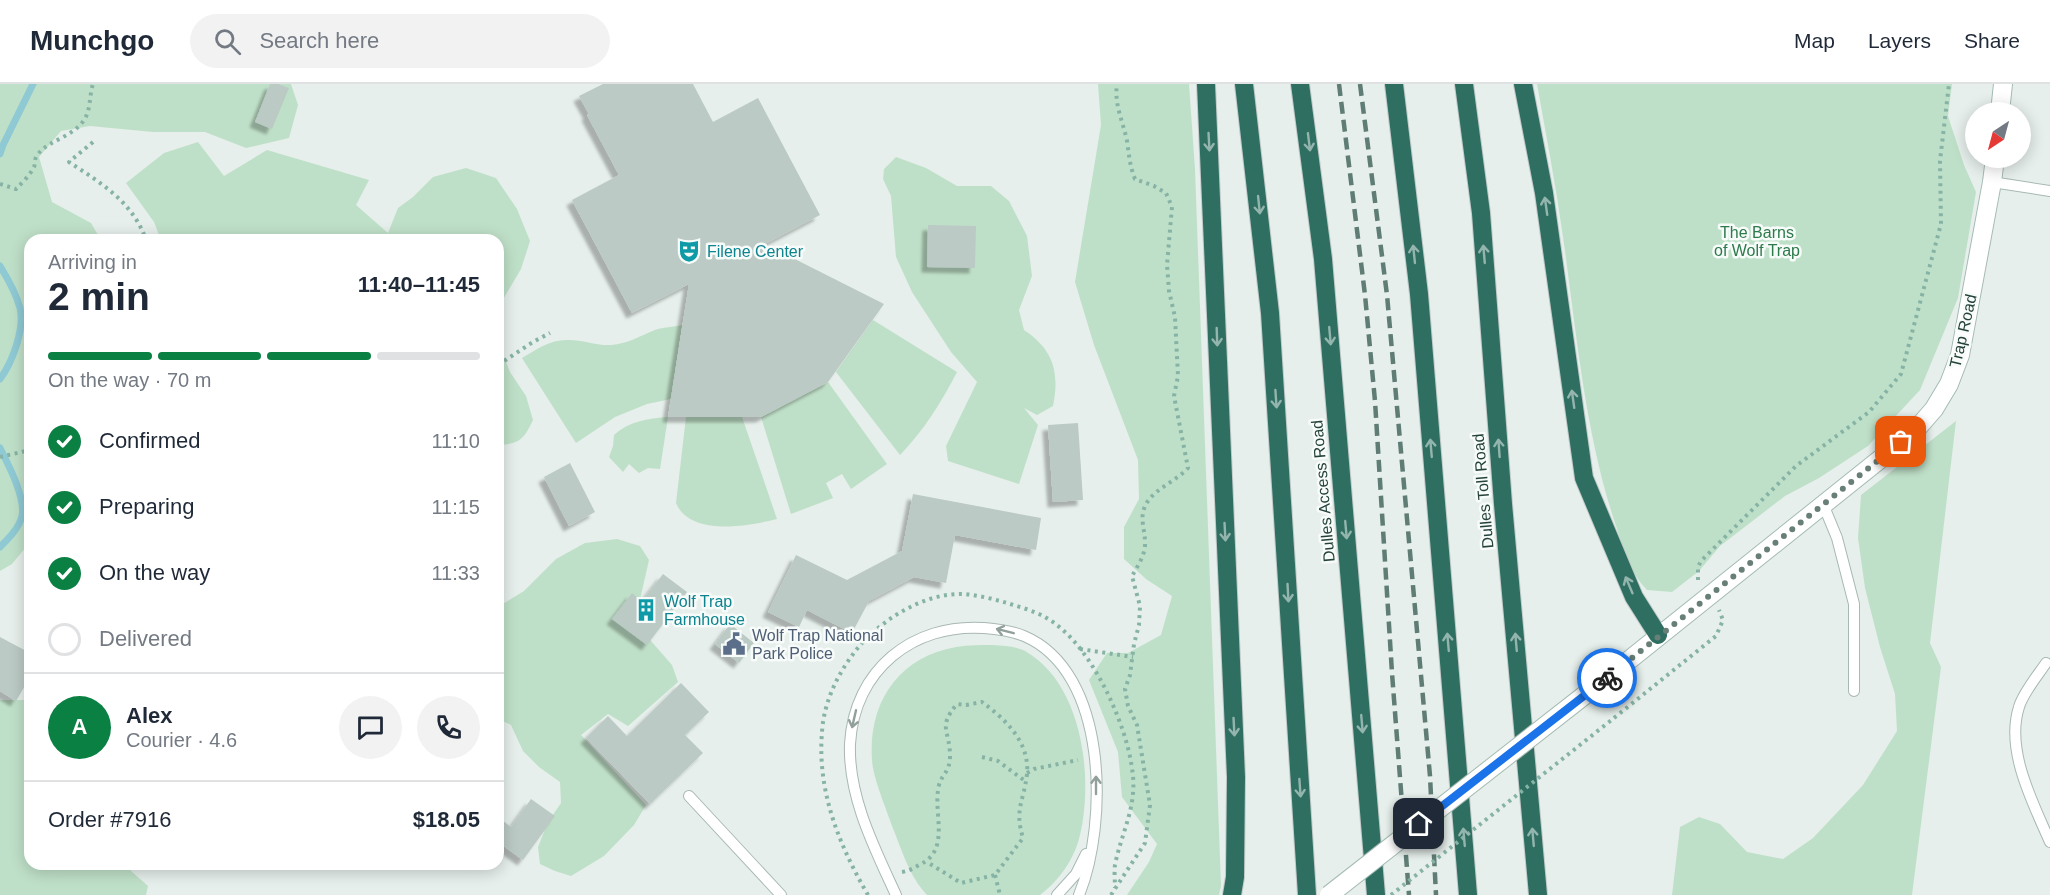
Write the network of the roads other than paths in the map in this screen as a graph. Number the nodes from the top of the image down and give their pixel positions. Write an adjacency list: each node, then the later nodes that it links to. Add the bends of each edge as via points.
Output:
1 (1206, 84): 25 (highway, one-way to 25, via 1236,777)
2 (1244, 84): 26 (highway, one-way to 26, via 1270,313)
3 (1300, 84): 28 (highway, Dulles Access Road, one-way to 28, via 1323,259)
4 (1394, 84): 29 (highway, one-way to 4, via 1419,294)
5 (1464, 84): 30 (highway, Dulles Toll Road, one-way to 5, via 1480,213)
6 (1523, 84): 13 (highway, one-way to 6, via 1634,597 1584,478 1544,193)
7 (2003, 84): 8 (main road)
8 (2001, 102)
9 (1994, 168): 10 (main road, Trap Road)
10 (1992, 182): 11 (lane); 12 (main road, Trap Road, via 1960,355 1949,384 1914,432)
11 (2050, 191)
12 (1823, 504): 13 (main road, Trap Road); 15 (lane, via 1837,538 1854,604)
13 (1658, 635): 27 (main road, Trap Road, bridge)
14 (2046, 663): 17 (lane, via 2019,706 2014,736 2025,783)
15 (1854, 691)
16 (689, 796): 20 (lane)
17 (2050, 842)
18 (1091, 843): 19 (lane, one-way to 19, via 1096,757 1091,728 1071,678 1055,658 1025,636 996,628 966,626 941,630 896,652 874,674 861,695 850,746 854,783); 23 (lane, via 1076,874); 24 (lane)
19 (886, 874): 21 (lane); 22 (lane)
20 (781, 895)
21 (896, 895)
22 (904, 895)
23 (1058, 895)
24 (1079, 895)
25 (1232, 895)
26 (1307, 895)
27 (1329, 895)
28 (1376, 895)
29 (1468, 895)
30 (1538, 895)

